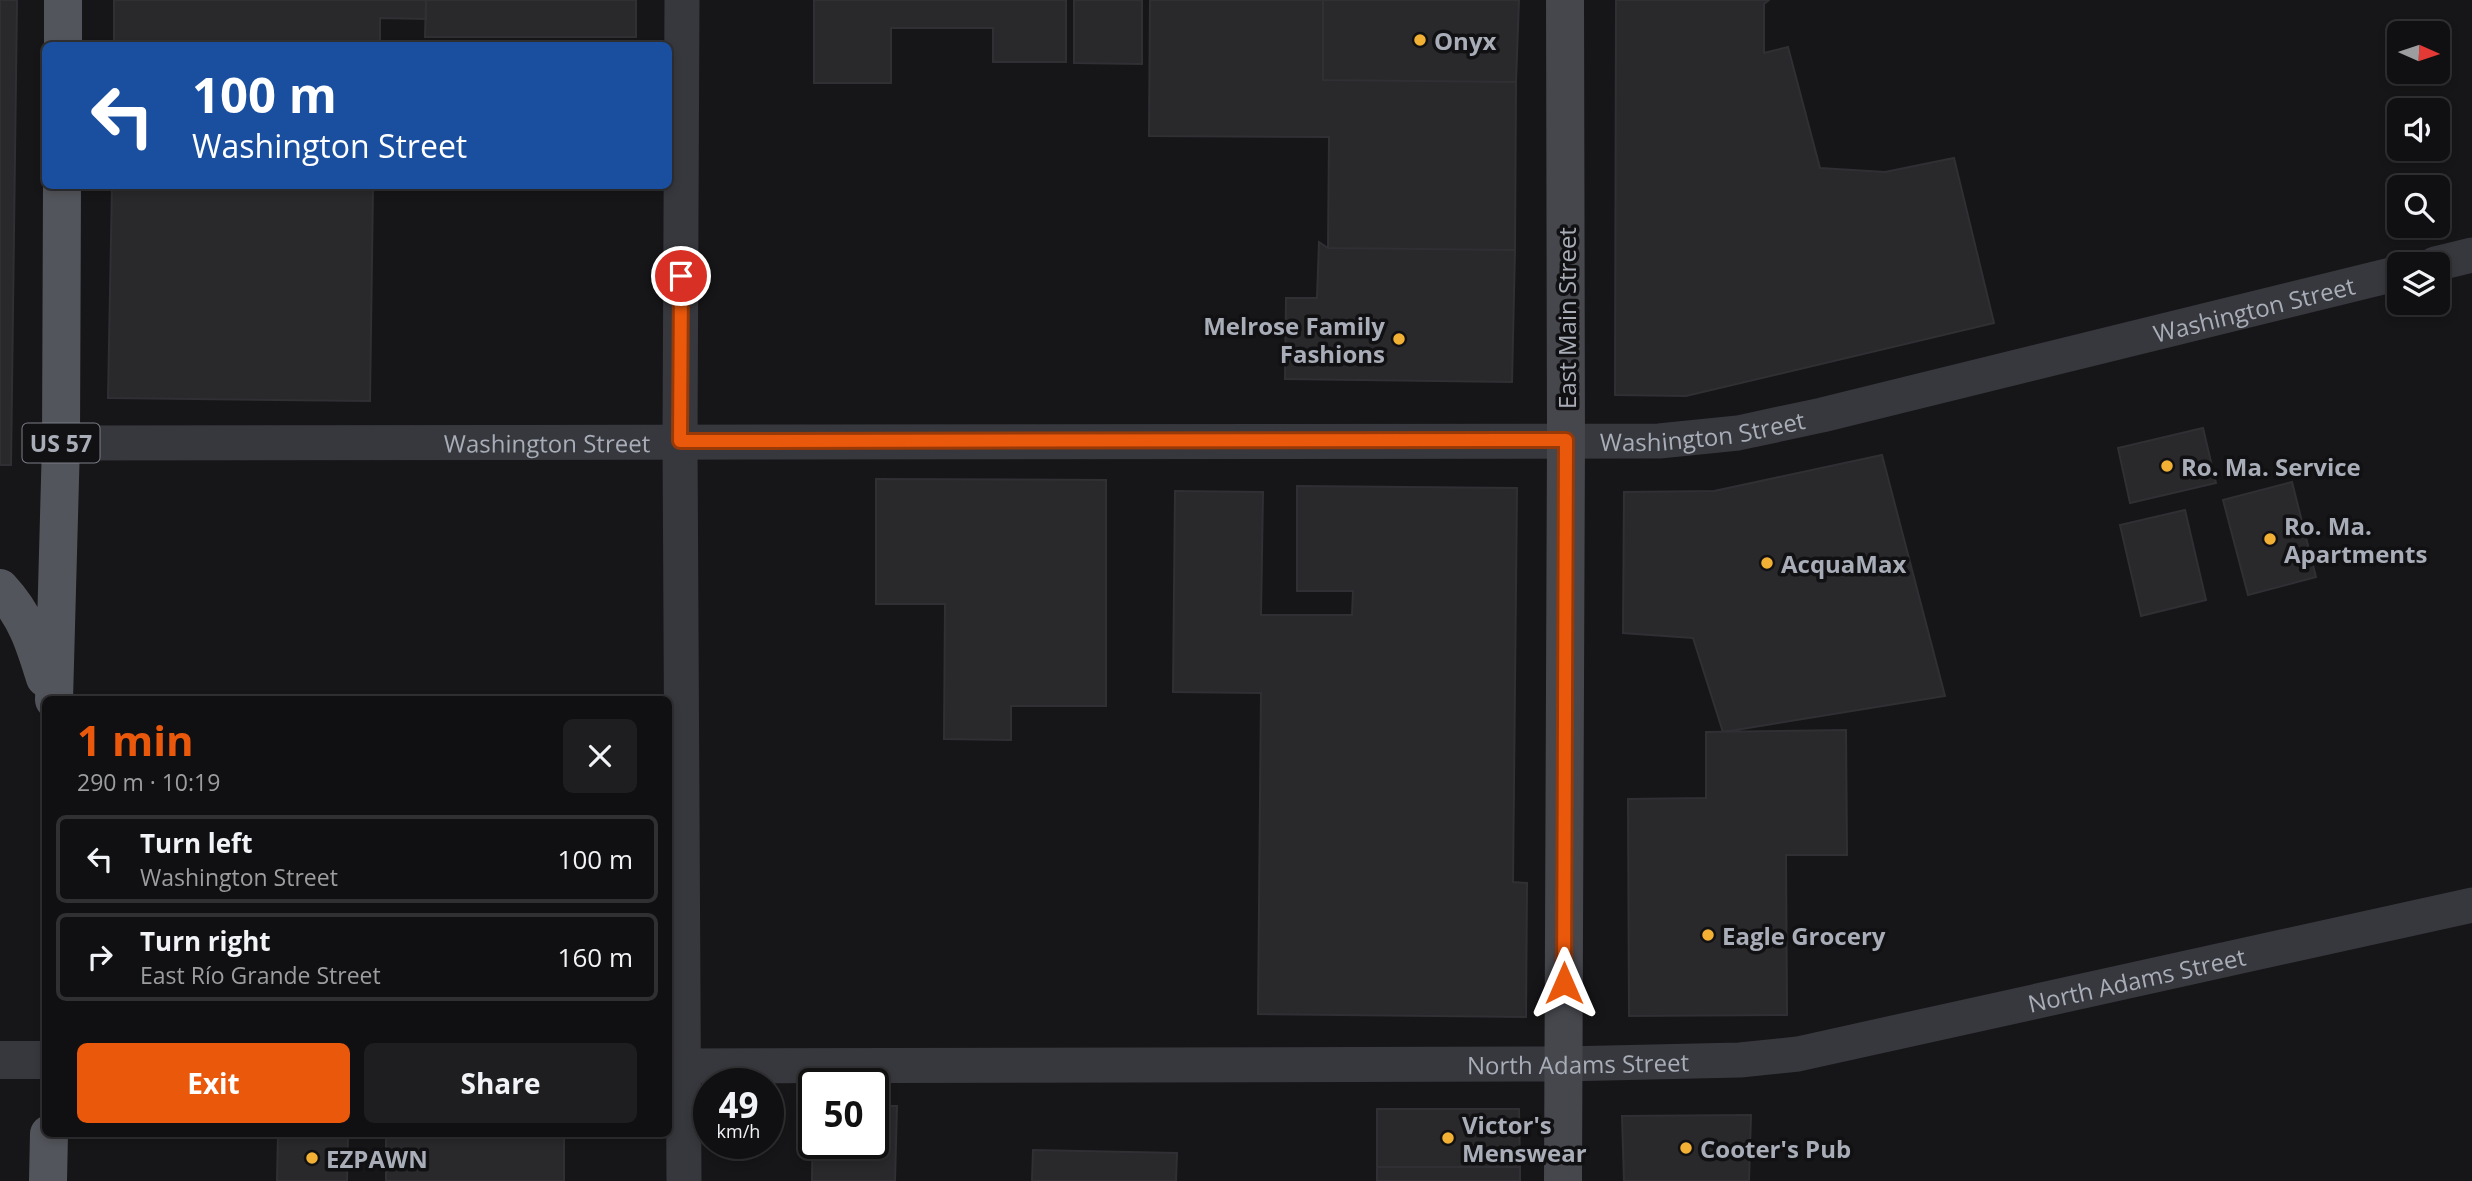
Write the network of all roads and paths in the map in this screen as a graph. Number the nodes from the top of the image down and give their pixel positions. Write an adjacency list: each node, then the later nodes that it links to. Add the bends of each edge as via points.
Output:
1 (63, 0): 4 (main road)
2 (682, 0): 10 (street)
3 (1565, 0): 9 (main road, East Main Street)
4 (63, 42)
5 (62, 189): 11 (main road, US 57)
6 (2472, 255): 7 (street)
7 (2450, 260)
8 (2387, 276): 9 (street, Washington Street, via 1738,433 1659,441)
9 (1566, 440): 10 (street, Washington Street); 18 (main road, East Main Street)
10 (680, 441): 11 (street, Washington Street); 19 (street)
11 (61, 443): 14 (main road, US 57)
12 (0, 588): 13 (main road, US 57, via 24,617)
13 (52, 696)
14 (53, 696)
15 (2472, 905): 18 (street, North Adams Street, via 1798,1054 1740,1060)
16 (0, 1060): 17 (street)
17 (42, 1060)
18 (1563, 1064): 19 (street, North Adams Street); 23 (main road, East Main Street)
19 (676, 1066): 22 (street)
20 (49, 1137): 21 (main road)
21 (48, 1181)
22 (684, 1181)
23 (1563, 1181)

